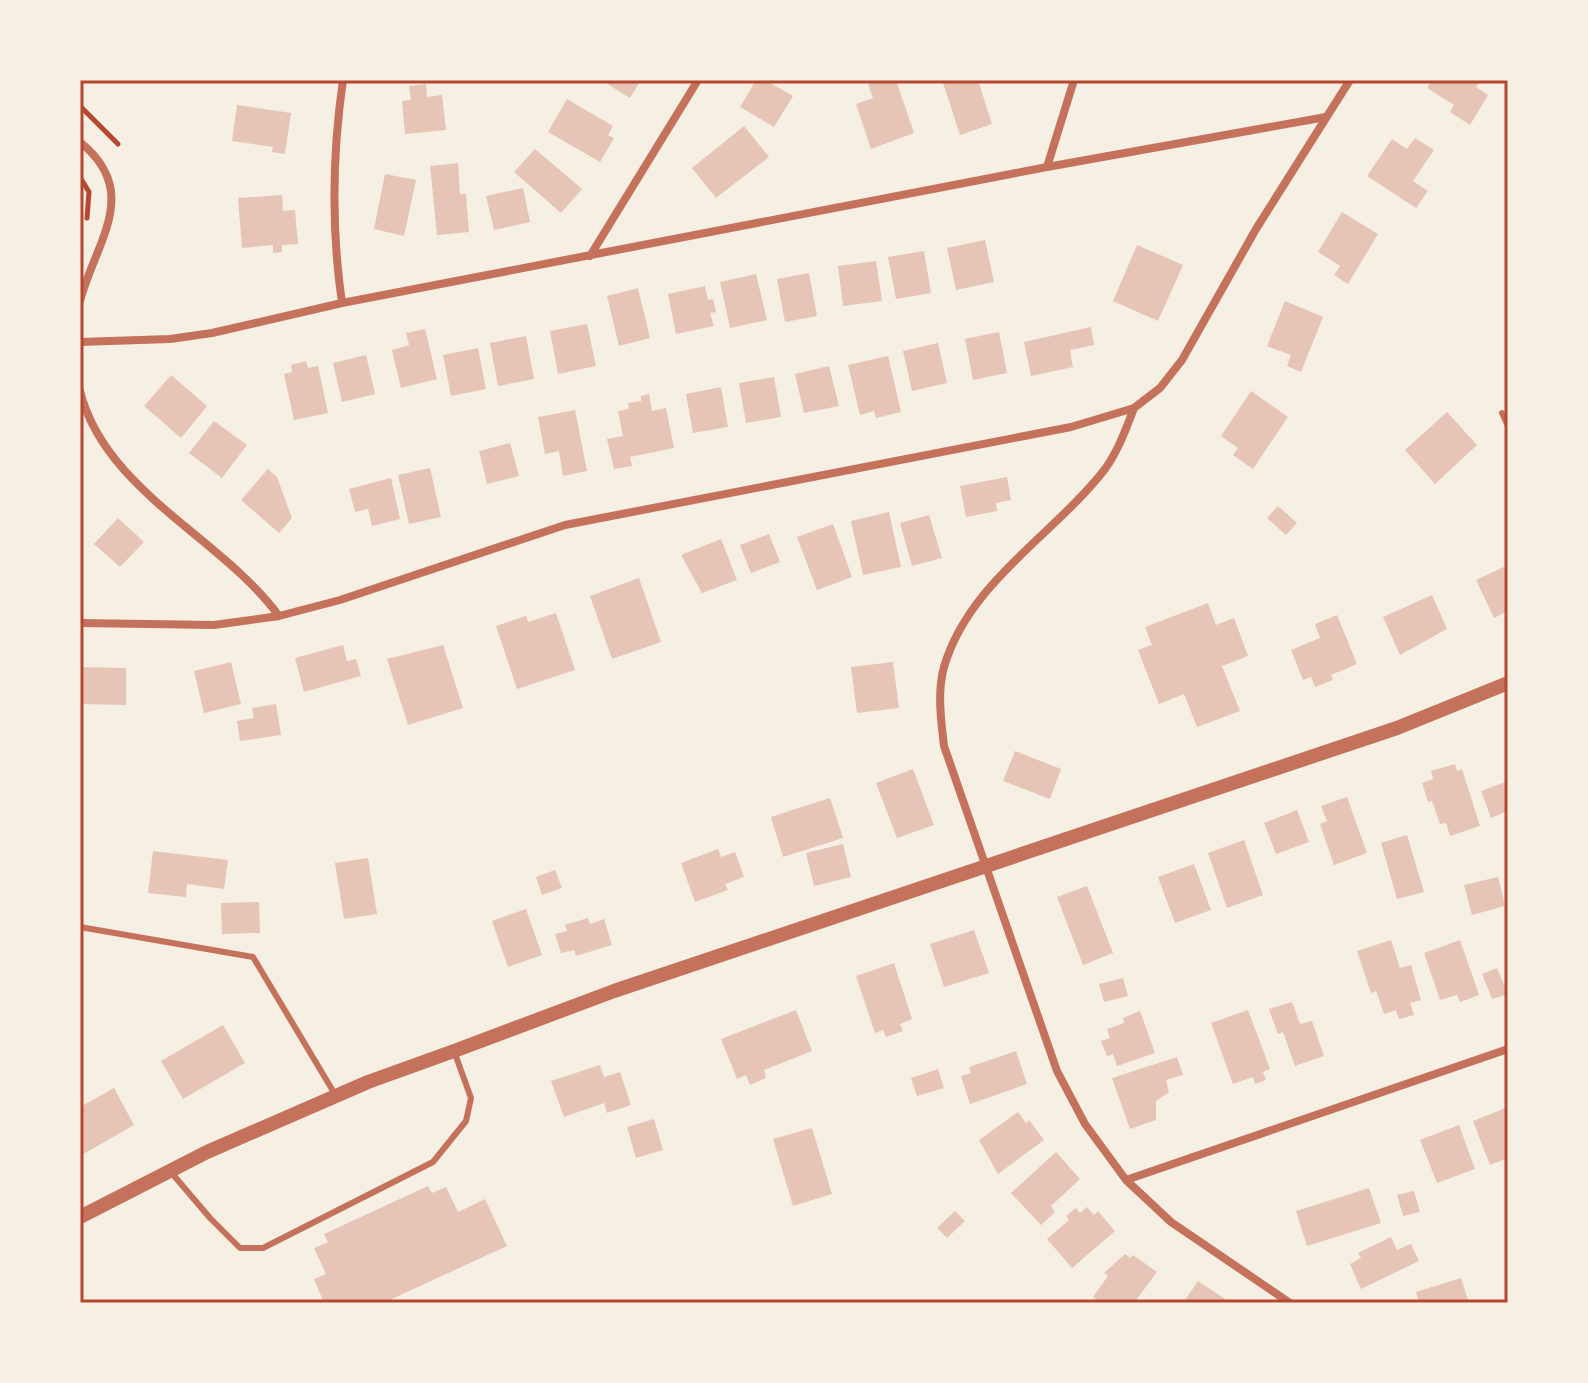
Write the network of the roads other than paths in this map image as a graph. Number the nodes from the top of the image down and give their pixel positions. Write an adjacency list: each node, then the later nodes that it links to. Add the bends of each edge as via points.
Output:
1 (343, 80): 10 (street, via 332,194)
2 (698, 80): 8 (street)
3 (1074, 80): 7 (street)
4 (1350, 80): 5 (street)
5 (1326, 117): 7 (street); 13 (street, via 1182,360 1160,388)
6 (80, 142): 9 (street, via 107,172 113,200)
7 (1047, 167): 8 (street)
8 (590, 256): 10 (street)
9 (80, 301)
10 (342, 303): 11 (street, via 212,333)
11 (80, 342)
12 (80, 391): 16 (street, via 95,429 120,464 243,572)
13 (1134, 408): 16 (street, via 1071,427 565,525); 19 (street, via 1107,466 982,596 944,668 944,746)
14 (1502, 413): 15 (lane)
15 (1508, 426)
16 (279, 616): 17 (street, via 214,625)
17 (80, 623)
18 (1508, 683): 19 (street, via 1397,728)
19 (984, 868): 22 (street, via 614,991); 25 (street, via 1057,1071 1085,1124)
20 (80, 927): 23 (lane, via 253,957)
21 (1508, 1049): 25 (street)
22 (454, 1051): 23 (street); 24 (lane, via 471,1098 466,1121 433,1162 263,1248 240,1248)
23 (336, 1096): 24 (street)
24 (170, 1171): 26 (street)
25 (1126, 1180): 27 (street, via 1212,1252)
26 (80, 1217)
27 (1290, 1303)

